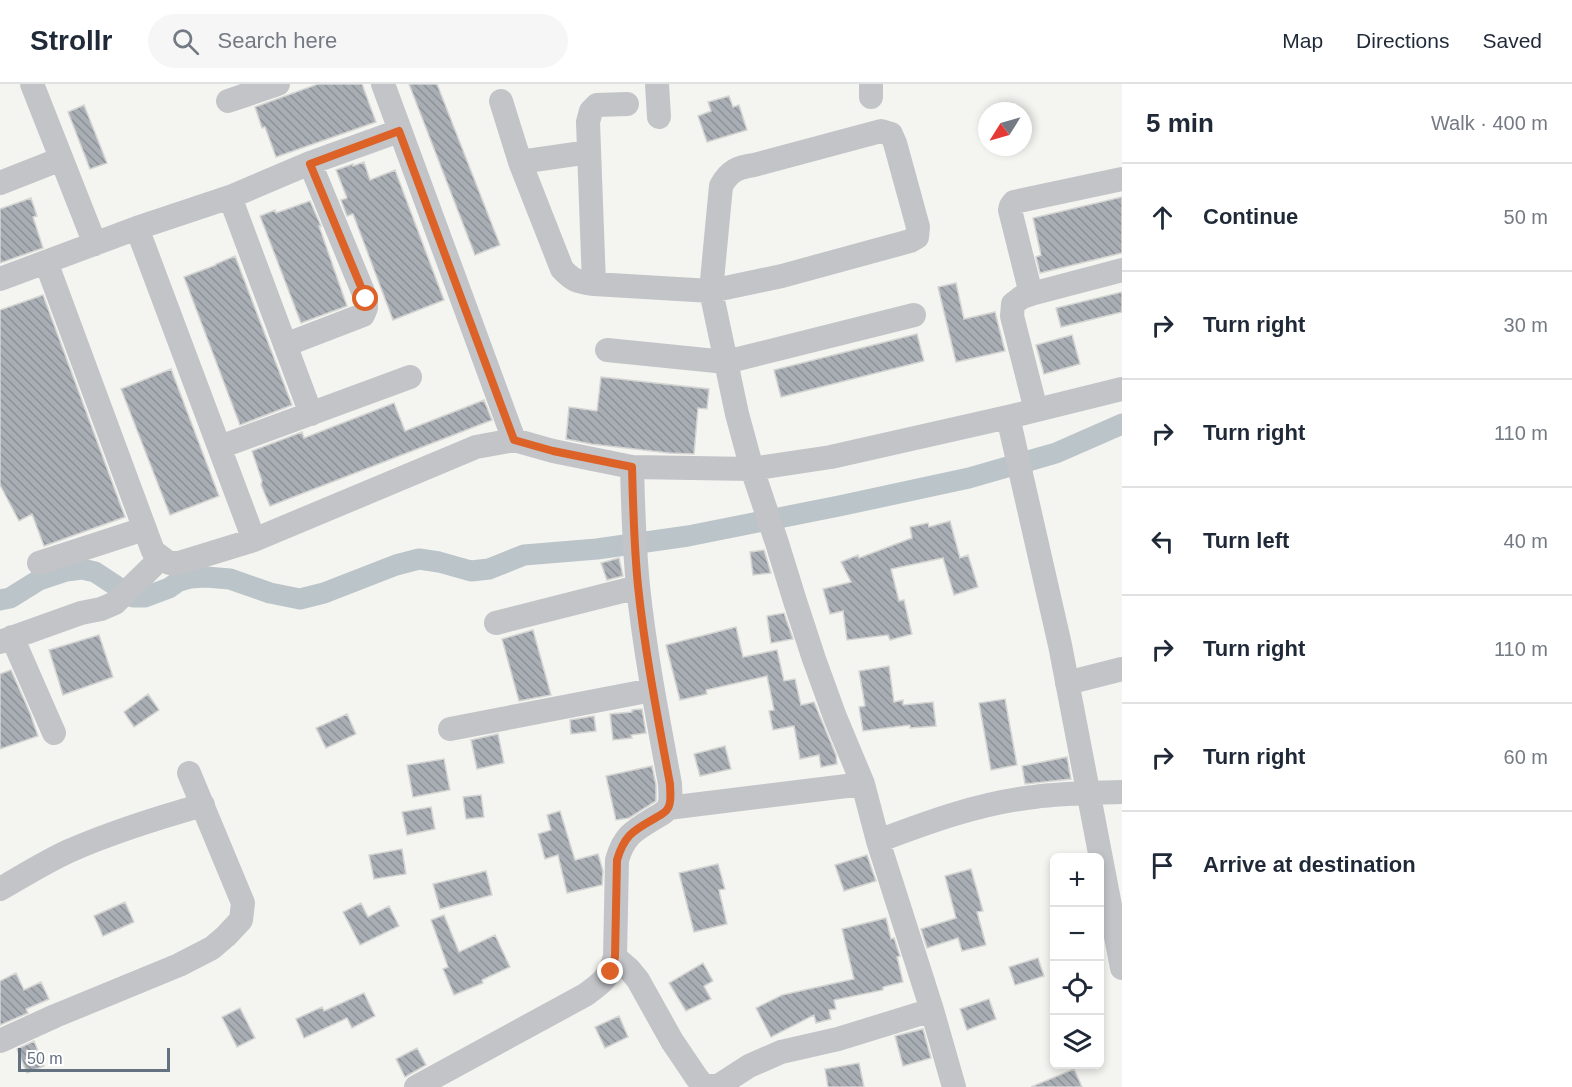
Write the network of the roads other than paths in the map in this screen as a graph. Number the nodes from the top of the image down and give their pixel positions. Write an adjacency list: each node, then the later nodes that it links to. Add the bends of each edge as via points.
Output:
1 (33, 84): 11 (street)
2 (278, 84): 5 (street)
3 (383, 84): 9 (street)
4 (657, 84): 8 (street)
5 (228, 101)
6 (501, 101): 12 (street)
7 (627, 104): 10 (street, via 597,105 591,111)
8 (659, 117)
9 (399, 131): 13 (street); 34 (street)
10 (589, 152): 12 (street); 22 (street)
11 (61, 159): 15 (street); 18 (street)
12 (520, 162): 22 (street, via 562,269 577,282)
13 (310, 164): 16 (street); 26 (street, via 366,299 366,308 363,315)
14 (1122, 179): 24 (street, via 1014,202 1010,210)
15 (0, 183)
16 (230, 197): 17 (street); 26 (street)
17 (138, 228): 18 (street); 35 (street)
18 (95, 244): 19 (street)
19 (46, 262): 21 (street); 38 (street)
20 (1122, 270): 24 (street)
21 (0, 279)
22 (594, 284): 23 (street)
23 (711, 291): 23 (street, via 721,186 726,177 740,167 881,131 891,134 918,227 916,237 782,276); 28 (street)
24 (1031, 294): 31 (street, via 1013,304 1012,316)
25 (914, 315): 28 (street)
26 (285, 345): 32 (street)
27 (607, 350): 28 (street)
28 (726, 362): 37 (street)
29 (410, 377): 32 (street)
30 (1122, 388): 31 (street)
31 (1036, 410): 33 (street)
32 (310, 414): 35 (street)
33 (1008, 417): 37 (street, via 831,457); 46 (street)
34 (514, 440): 36 (street); 39 (street, via 477,447)
35 (220, 447): 39 (street)
36 (632, 467): 37 (street); 42 (street)
37 (752, 469): 51 (street, via 814,659)
38 (144, 529): 40 (street, via 153,551); 41 (street)
39 (254, 540): 40 (street, via 179,563)
40 (161, 558): 44 (street, via 115,603)
41 (39, 564)
42 (638, 587): 43 (street); 47 (street)
43 (496, 623)
44 (6, 640): 49 (street)
45 (1122, 669): 46 (street)
46 (1067, 683): 53 (street)
47 (652, 690): 48 (street); 55 (street, via 670,784)
48 (450, 729)
49 (54, 733)
50 (189, 773): 54 (street)
51 (863, 784): 55 (street); 56 (street)
52 (1122, 792): 53 (street)
53 (1088, 793): 56 (street, via 1034,797 963,811); 59 (street)
54 (203, 805): 57 (street, via 66,852); 61 (street, via 243,903 241,920 212,948)
55 (669, 808): 58 (street, via 627,836 621,847 617,860)
56 (878, 841): 60 (street)
57 (0, 889)
58 (615, 957): 60 (street, via 638,980 697,1078 710,1086 718,1086 781,1052); 62 (street, via 611,972 585,995)
59 (1122, 968)
60 (932, 1010): 63 (street)
61 (0, 1041)
62 (416, 1087)
63 (954, 1087)

